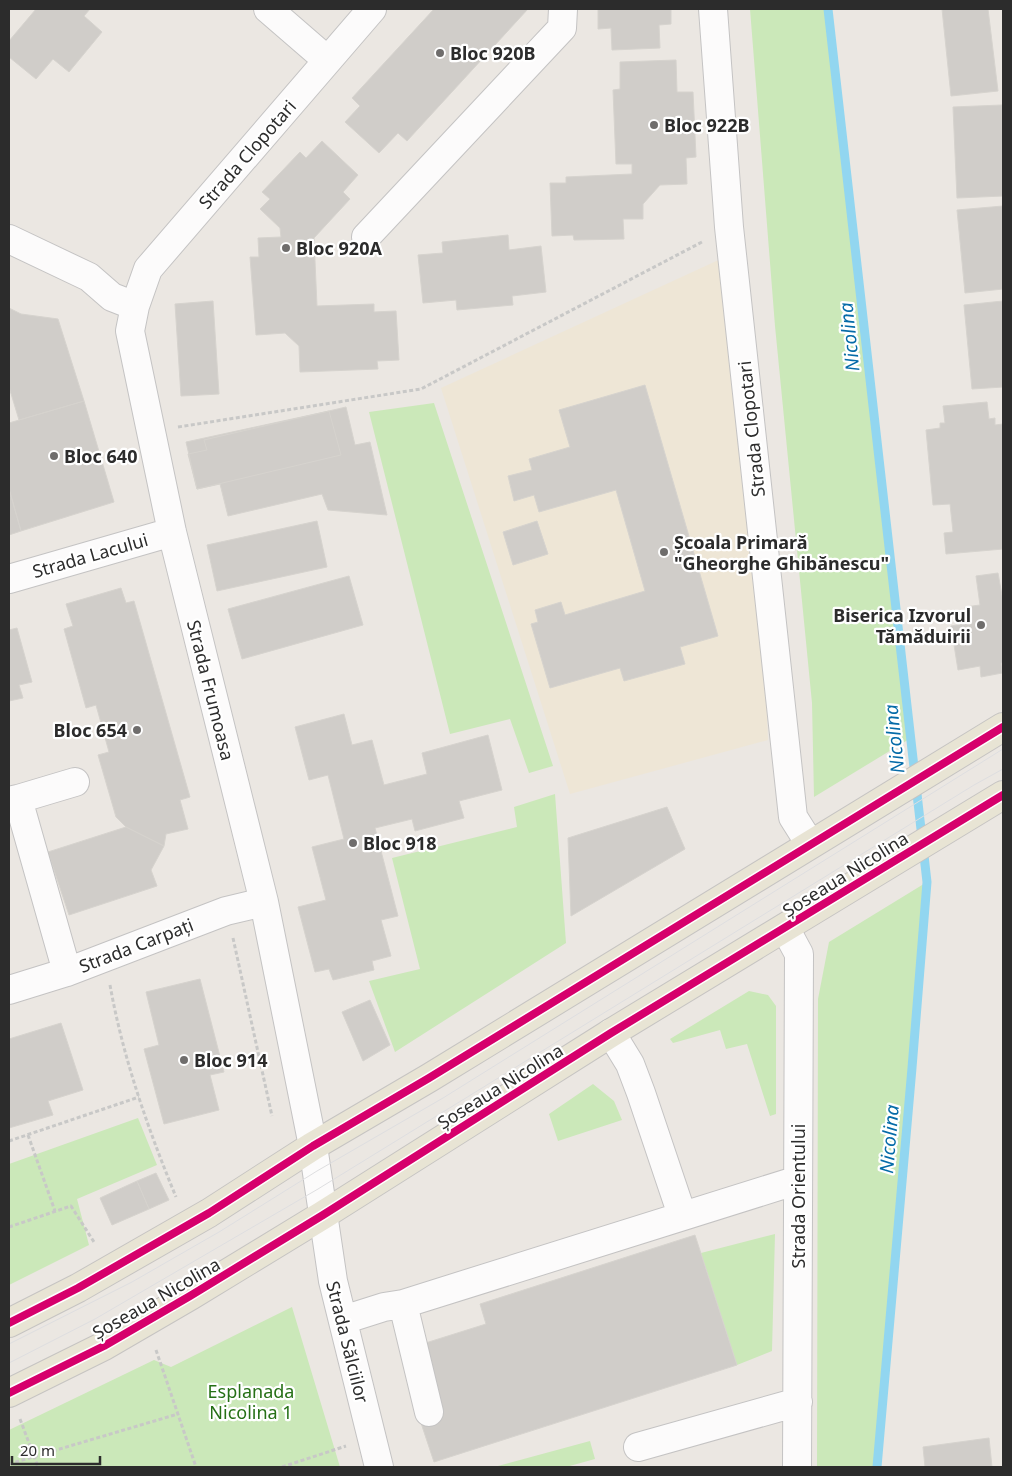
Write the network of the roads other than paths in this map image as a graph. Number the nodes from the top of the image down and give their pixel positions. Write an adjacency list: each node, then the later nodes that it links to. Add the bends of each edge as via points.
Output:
1 (268, 9): 5 (street)
2 (372, 9): 5 (street, Strada Clopotari)
3 (563, 9): 6 (street, via 562,28)
4 (713, 9): 15 (street, Strada Clopotari, via 730,227 793,817)
5 (327, 60): 8 (street, Strada Clopotari, via 148,269)
6 (366, 237)
7 (9, 239): 8 (street, via 89,276 112,297)
8 (135, 306): 9 (street, Strada Frumoasa, via 130,331)
9 (172, 532): 10 (street, Strada Lacului); 16 (street, Strada Frumoasa)
10 (9, 579)
11 (1003, 727): 15 (main road)
12 (75, 782): 14 (street)
13 (1003, 795): 17 (main road, Șoseaua Nicolina)
14 (13, 800): 18 (street)
15 (819, 839): 21 (main road)
16 (264, 902): 18 (street, Strada Carpați, via 226,911); 21 (street, Strada Frumoasa)
17 (785, 928): 20 (main road, Șoseaua Nicolina); 22 (street, Strada Orientului, via 799,954)
18 (67, 972): 19 (street, Strada Carpați)
19 (9, 990)
20 (612, 1033): 23 (main road, Șoseaua Nicolina); 24 (street, via 630,1064)
21 (313, 1146): 23 (street, Strada Frumoasa); 27 (main road, via 209,1214)
22 (798, 1180): 24 (street); 28 (street, Strada Orientului)
23 (323, 1215): 26 (street, Strada Sălciilor, via 333,1281); 29 (main road, Șoseaua Nicolina, via 104,1346)
24 (682, 1215): 25 (street)
25 (403, 1304): 26 (street); 30 (street)
26 (343, 1320): 32 (street, Strada Sălciilor)
27 (9, 1323)
28 (798, 1402): 31 (street); 33 (street, Strada Orientului)
29 (14, 1405)
30 (429, 1412)
31 (638, 1447)
32 (379, 1467)
33 (797, 1467)

